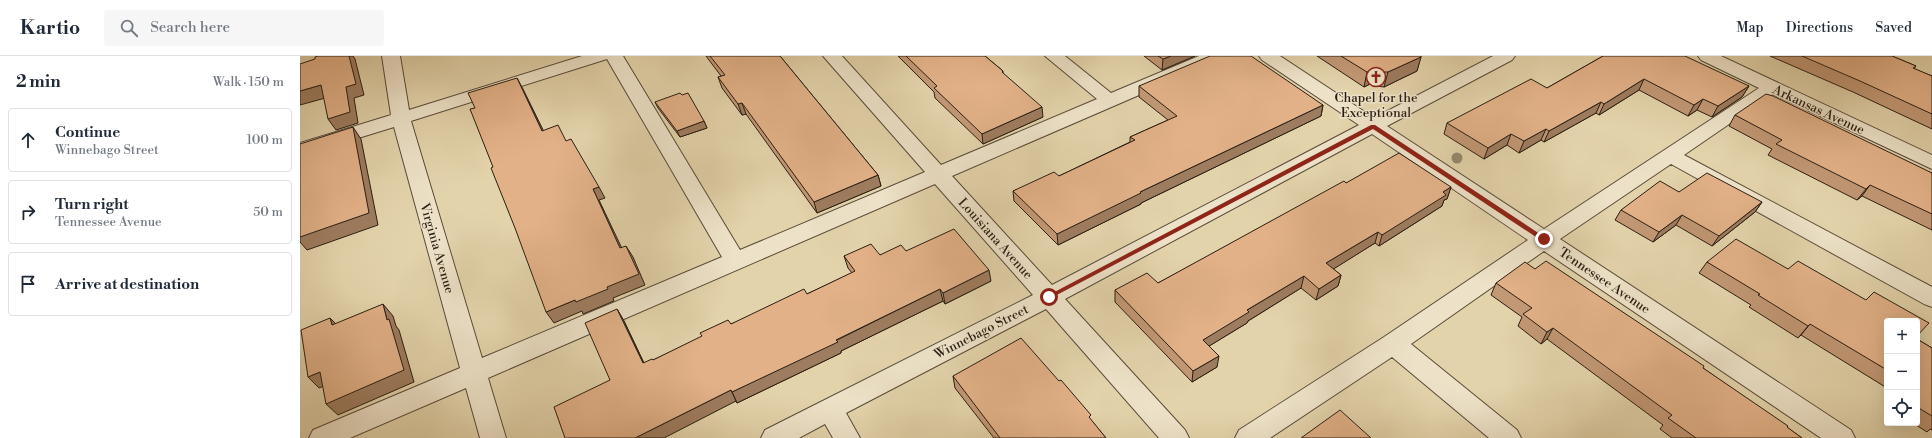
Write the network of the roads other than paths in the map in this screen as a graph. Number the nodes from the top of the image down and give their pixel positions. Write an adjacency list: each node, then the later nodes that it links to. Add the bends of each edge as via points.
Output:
1 (391, 56): 12 (street, Virginia Avenue)
2 (600, 56): 12 (street)
3 (614, 56): 19 (street)
4 (832, 56): 17 (street, Louisiana Avenue)
5 (1054, 56): 11 (street)
6 (1214, 56): 11 (street)
7 (1268, 56): 13 (street, Tennessee Avenue)
8 (1506, 56): 13 (street, Winnebago Street)
9 (1707, 56): 10 (street, Arkansas Avenue)
10 (1772, 87): 15 (street); 16 (street, Arkansas Avenue)
11 (1110, 101): 17 (street)
12 (401, 119): 14 (street); 23 (street, Virginia Avenue)
13 (1373, 126): 18 (street, Tennessee Avenue); 20 (street, Winnebago Street)
14 (300, 150)
15 (1670, 155): 18 (street); 21 (street)
16 (1932, 162)
17 (939, 174): 19 (street); 20 (street, Louisiana Avenue)
18 (1544, 239): 22 (street); 32 (street, Tennessee Avenue)
19 (736, 261): 23 (street)
20 (1049, 297): 24 (street, Winnebago Street); 29 (street, Louisiana Avenue)
21 (1932, 298)
22 (1393, 344): 30 (street); 31 (street)
23 (474, 373): 25 (street); 26 (street, Virginia Avenue)
24 (830, 409): 27 (street, Winnebago Street); 28 (street)
25 (322, 438)
26 (493, 438)
27 (774, 438)
28 (847, 438)
29 (1176, 438)
30 (1248, 438)
31 (1508, 438)
32 (1842, 438)

